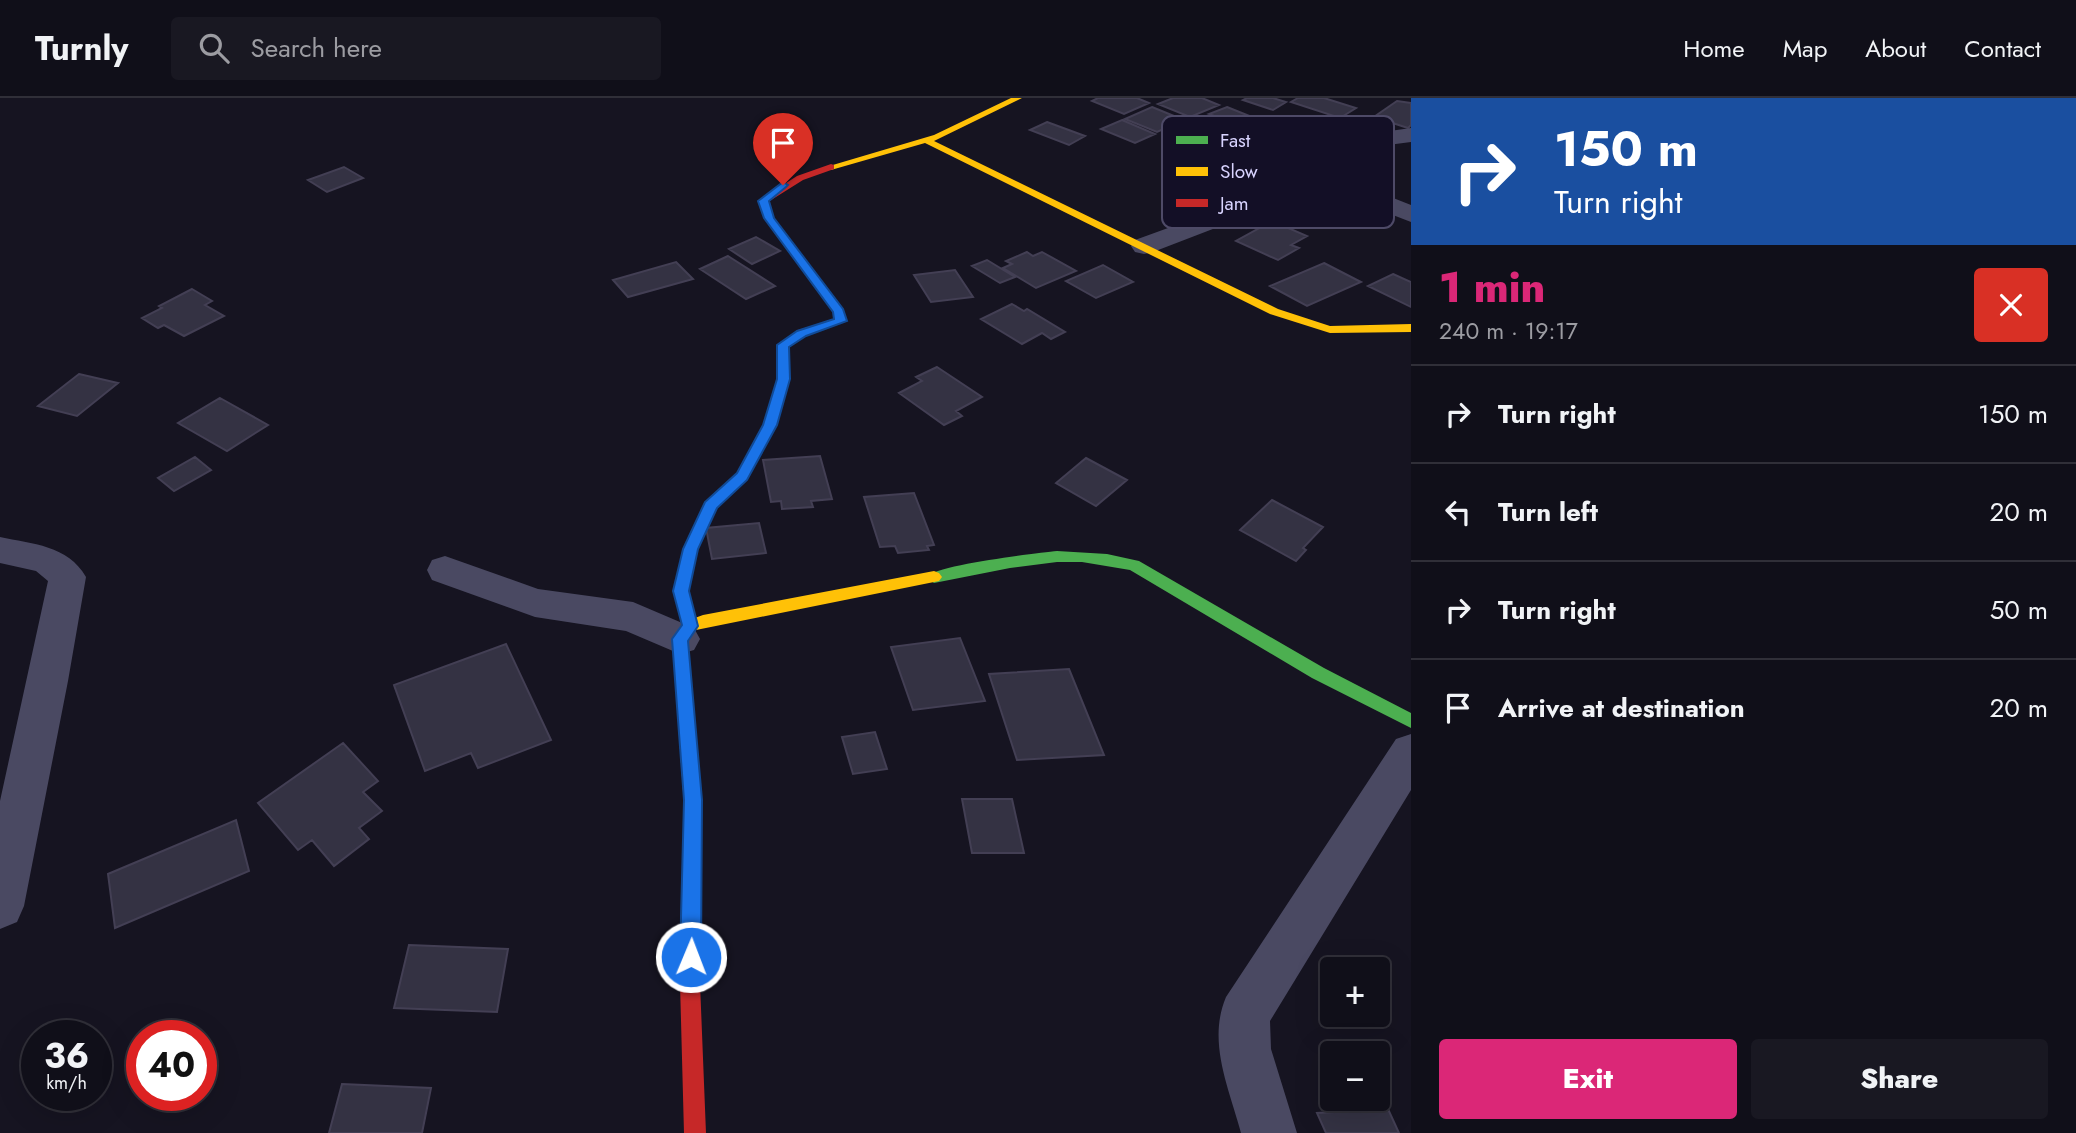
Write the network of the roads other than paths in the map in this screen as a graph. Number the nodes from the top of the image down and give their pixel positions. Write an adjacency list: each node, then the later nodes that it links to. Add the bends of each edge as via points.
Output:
1 (1018, 98): 2 (street)
2 (927, 141): 6 (street); 10 (street, via 841,163 783,185 763,201 769,218 839,312 841,321 802,333 783,345 783,379 770,425 742,476 710,505 691,549 681,591)
3 (1394, 207): 4 (street)
4 (1411, 214)
5 (1191, 228): 6 (street)
6 (1144, 246): 7 (street, via 1222,289 1323,329)
7 (1411, 328)
8 (0, 550): 13 (street, via 47,560 67,578)
9 (445, 570): 10 (street, via 536,603 634,617)
10 (685, 633): 11 (street, via 703,621 1049,555 1103,557 1135,565); 14 (street, via 693,800 690,983)
11 (1411, 722)
12 (1411, 752): 15 (street, via 1244,1015 1244,1049)
13 (0, 906)
14 (695, 1133)
15 (1269, 1133)

